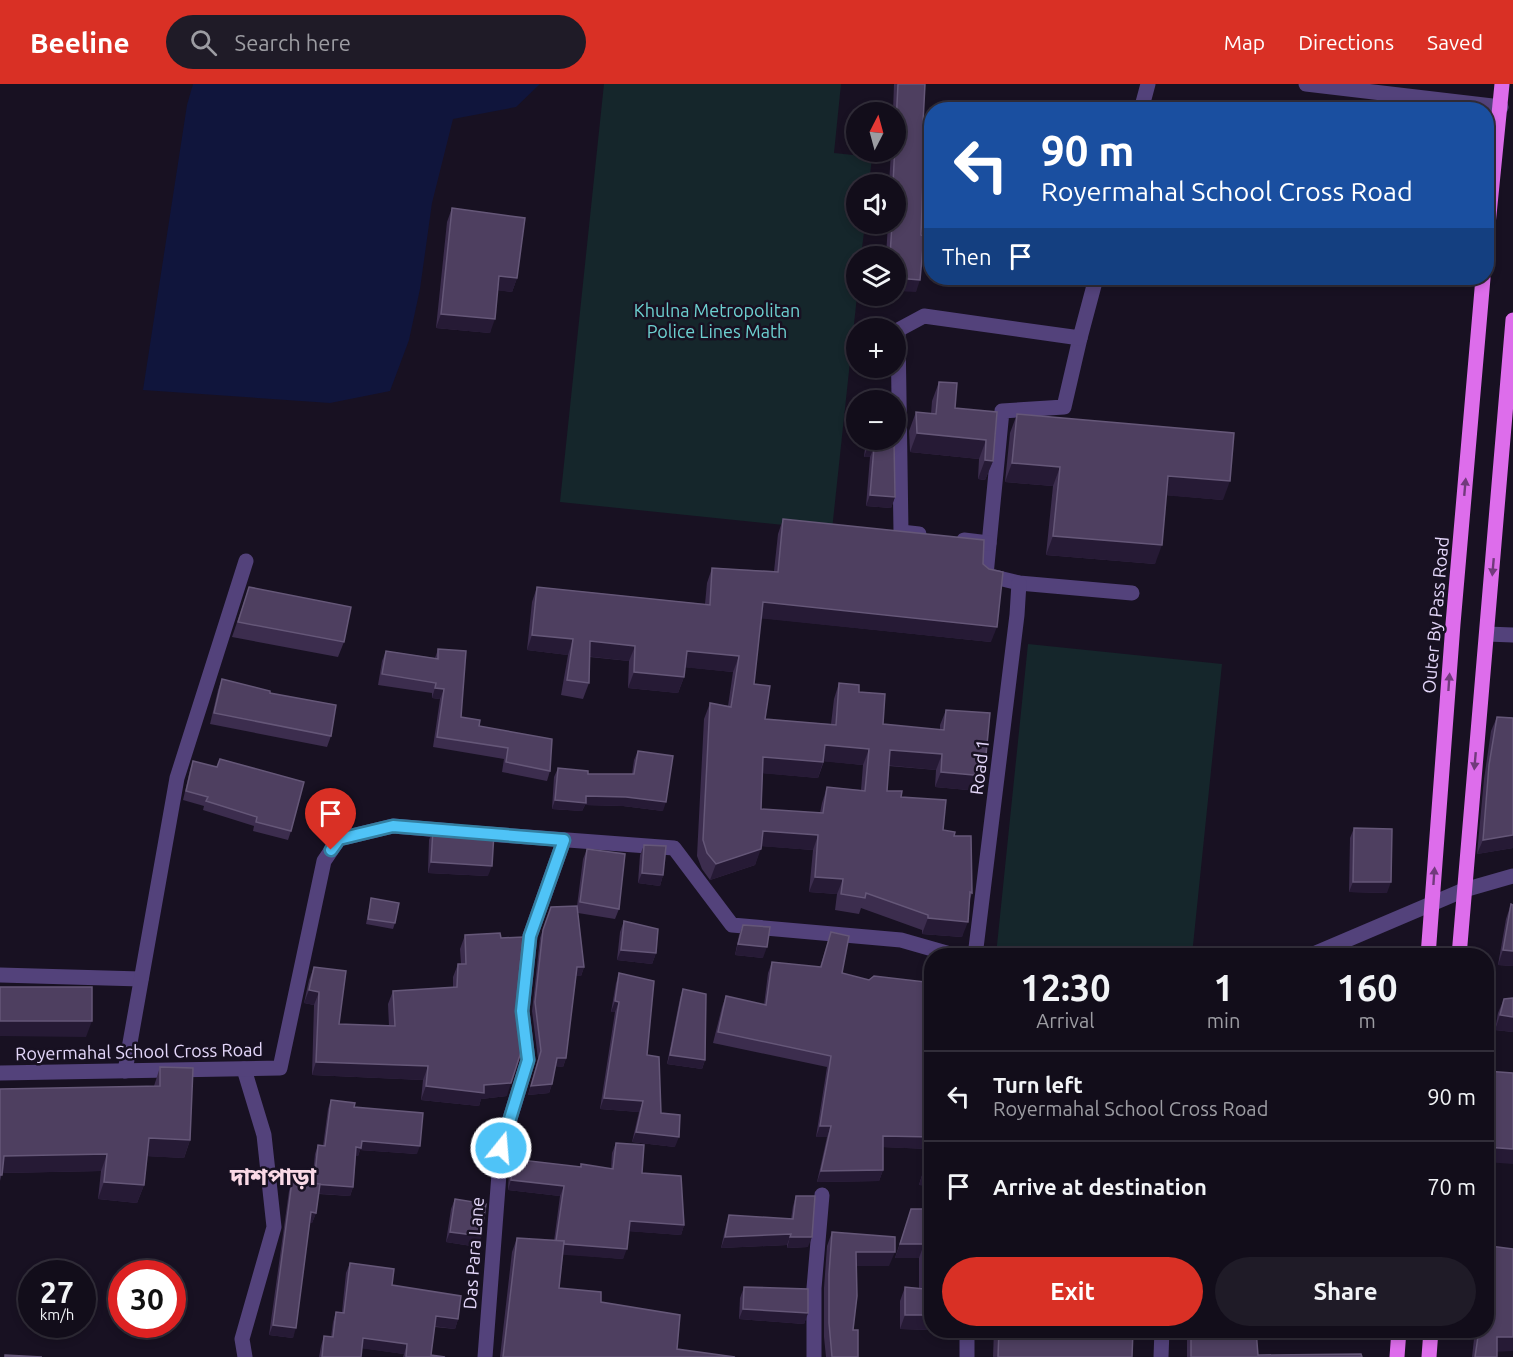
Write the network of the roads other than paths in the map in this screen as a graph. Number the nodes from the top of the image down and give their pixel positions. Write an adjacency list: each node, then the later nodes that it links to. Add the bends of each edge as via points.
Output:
1 (1148, 84): 4 (street)
2 (1306, 84): 5 (street)
3 (1502, 84): 7 (main road)
4 (1143, 102)
5 (1459, 102)
6 (1494, 106): 7 (street)
7 (1501, 107): 8 (main road)
8 (1494, 171)
9 (1094, 285): 12 (street)
10 (1482, 285): 23 (main road, Outer By Pass Road, one-way to 10)
11 (1513, 320): 13 (main road)
12 (1080, 338): 14 (street, via 1064,407 1002,411); 14 (street, via 924,316 898,330 901,532)
13 (1507, 471): 18 (main road, one-way to 18)
14 (989, 543): 16 (street, via 986,575)
15 (246, 561): 30 (street, via 177,778)
16 (1019, 583): 17 (street); 25 (street, Road 1)
17 (1132, 593)
18 (1487, 634): 19 (street); 22 (main road, one-way to 22)
19 (1513, 634)
20 (564, 840): 24 (street, Royermahal School Cross Road, via 674,848 732,924 901,940); 31 (street, Royermahal School Cross Road, via 393,826 339,839 324,861 280,1068); 40 (street, Das Para Lane, via 530,936 522,1011 528,1060 501,1148)
21 (1513, 876): 22 (street)
22 (1464, 890): 23 (street); 28 (main road)
23 (1432, 905): 26 (street); 27 (main road, Outer By Pass Road)
24 (929, 948)
25 (976, 948)
26 (1328, 948)
27 (1429, 948)
28 (1460, 948)
29 (0, 975): 30 (street)
30 (141, 979): 32 (street)
31 (244, 1069): 32 (street, Royermahal School Cross Road); 39 (street, via 264,1135 274,1227 242,1339)
32 (124, 1071): 33 (street, Royermahal School Cross Road)
33 (0, 1074)
34 (822, 1195): 41 (street, via 814,1288)
35 (967, 1338): 42 (street)
36 (1162, 1338): 43 (street)
37 (1398, 1338): 44 (main road)
38 (1430, 1338): 45 (main road)
39 (245, 1357)
40 (485, 1357)
41 (814, 1357)
42 (967, 1357)
43 (1161, 1357)
44 (1397, 1357)
45 (1429, 1357)

